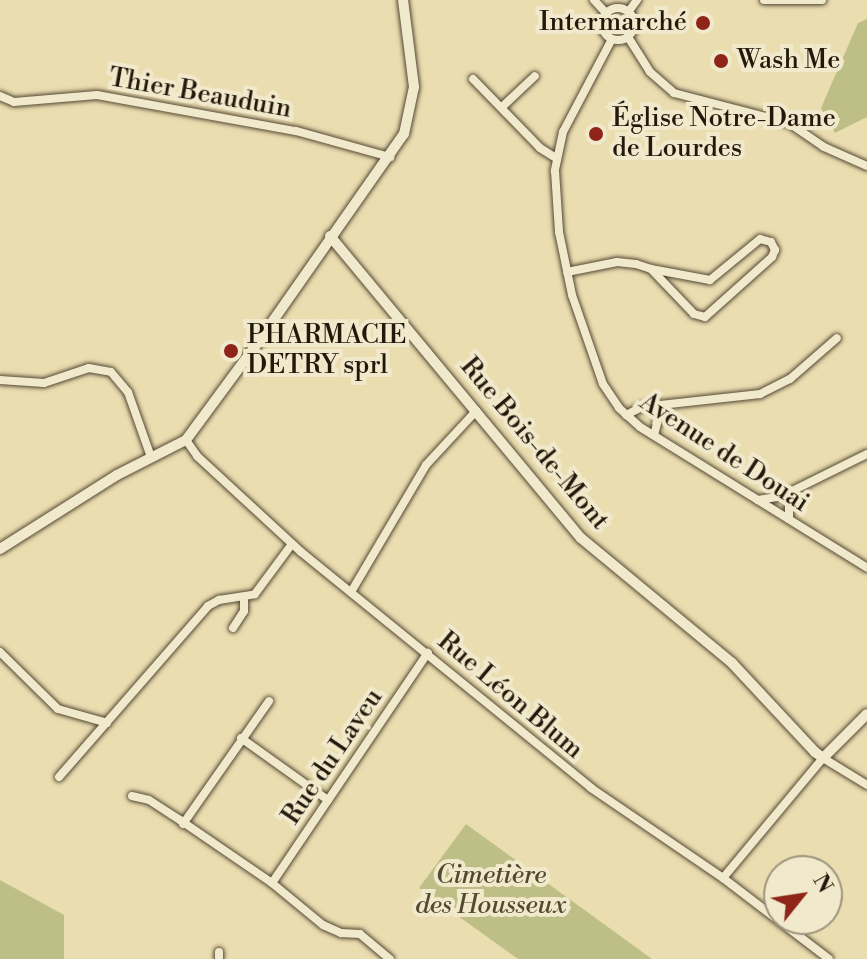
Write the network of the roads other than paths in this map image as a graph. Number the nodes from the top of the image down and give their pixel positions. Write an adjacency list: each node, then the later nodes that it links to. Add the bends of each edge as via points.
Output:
1 (403, 0): 15 (street, via 414,87 407,125)
2 (594, 0): 8 (street)
3 (637, 0): 7 (street)
4 (764, 0): 6 (street)
5 (822, 0): 6 (street)
6 (780, 1)
7 (629, 11): 8 (street, via 613,8); 9 (street, via 635,24)
8 (606, 13): 10 (street, via 604,32)
9 (628, 37): 10 (street); 17 (street, via 650,72 674,93 789,123 824,147)
10 (612, 39): 16 (street, Avenue de Douai, via 563,132)
11 (535, 76): 14 (street)
12 (473, 79): 14 (street)
13 (0, 96): 15 (street, Thier Beauduin, via 14,102 97,95 296,131)
14 (502, 107): 16 (street)
15 (390, 157): 18 (street)
16 (556, 158): 20 (street, Avenue de Douai)
17 (867, 166)
18 (330, 236): 24 (street, Rue Bois-de-Mont); 27 (street)
19 (651, 269): 19 (street, via 691,312 705,317 775,250 771,242 760,239 710,280); 20 (street, via 617,262)
20 (567, 272): 25 (street, Avenue de Douai, via 595,365)
21 (837, 338): 23 (street, via 768,391)
22 (0, 380): 29 (street, via 44,383 89,368 111,372 126,389)
23 (662, 405): 25 (street); 26 (street)
24 (476, 411): 36 (street, via 426,465); 45 (street, Rue Bois-de-Mont, via 581,538 732,663)
25 (626, 415): 26 (street, Avenue de Douai)
26 (654, 435): 31 (street, Avenue de Douai)
27 (186, 440): 29 (street); 33 (street, Rue Léon Blum)
28 (867, 454): 30 (street)
29 (151, 457): 34 (street)
30 (789, 492): 31 (street); 32 (street)
31 (757, 500): 32 (street, Avenue de Douai)
32 (789, 519): 35 (street, Avenue de Douai)
33 (292, 544): 36 (street, Rue Léon Blum); 37 (street, via 263,586)
34 (0, 549)
35 (867, 568)
36 (351, 592): 40 (street, Rue Léon Blum)
37 (244, 598): 38 (street, via 244,611); 43 (street, via 208,606)
38 (233, 628)
39 (0, 652): 43 (street, via 58,709)
40 (428, 653): 49 (street, Rue du Laveu); 51 (street, Rue Léon Blum, via 591,788)
41 (269, 701): 44 (street)
42 (867, 714): 45 (street)
43 (107, 723): 46 (street)
44 (241, 738): 49 (street); 50 (street)
45 (823, 758): 47 (street, Rue Bois-de-Mont); 51 (street)
46 (59, 777)
47 (867, 785)
48 (132, 796): 50 (street, via 149,800)
49 (328, 800): 52 (street, Rue du Laveu)
50 (183, 824): 52 (street)
51 (726, 882): 54 (street, Rue Léon Blum)
52 (272, 883): 53 (street, via 323,925 360,934)
53 (390, 959)
54 (829, 959)

